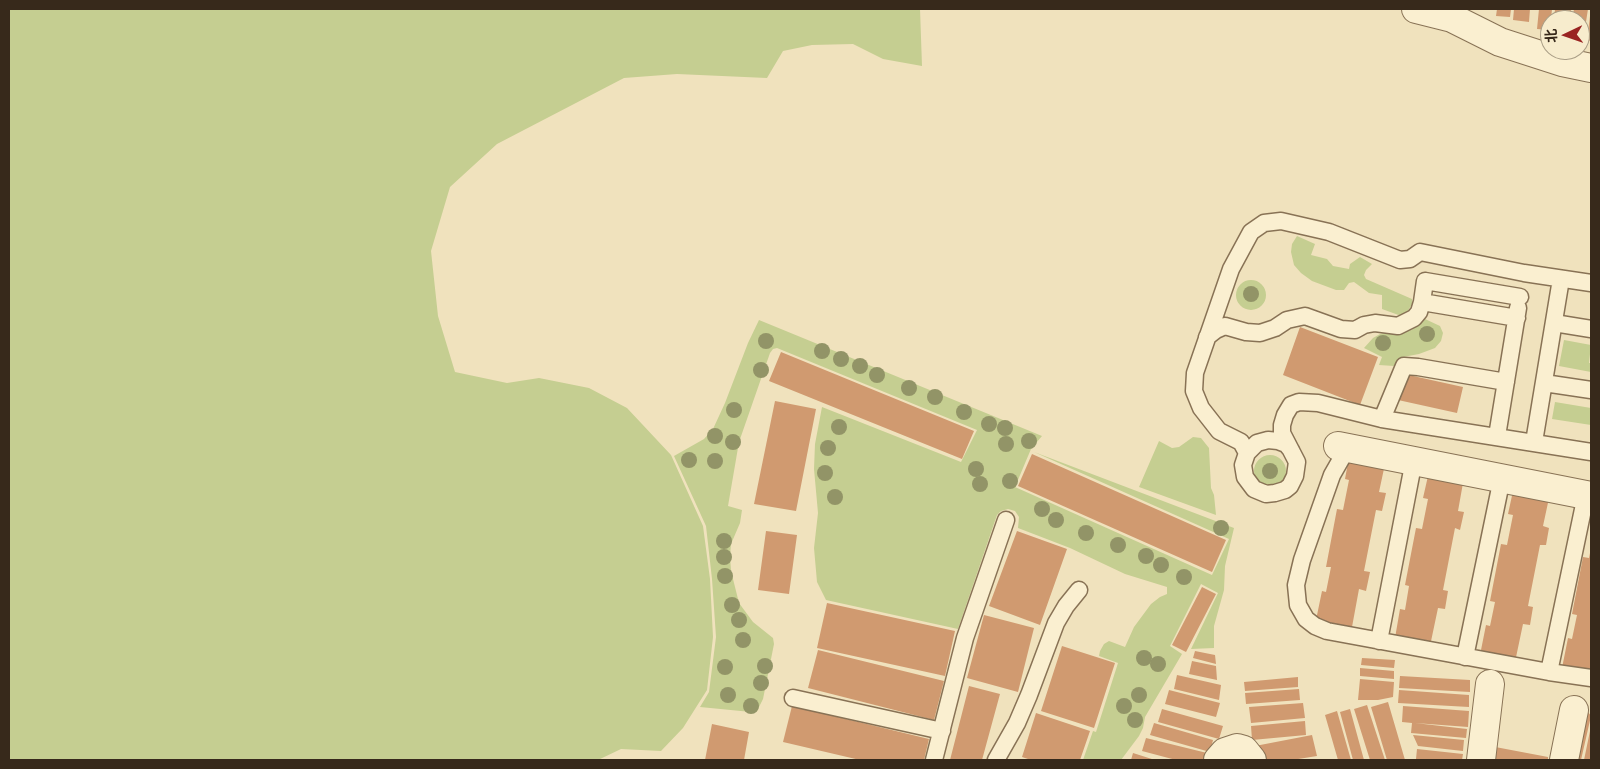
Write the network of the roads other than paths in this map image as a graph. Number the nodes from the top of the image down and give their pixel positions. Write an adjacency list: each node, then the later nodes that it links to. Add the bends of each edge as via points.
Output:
1 (1416, 9): 2 (street, via 1452,18 1509,44 1562,62)
2 (1591, 68)
3 (1524, 273): 4 (lane); 6 (lane); 11 (lane, via 1420,252 1410,259 1400,260 1329,232 1281,221 1264,223 1251,232 1231,268)
4 (1561, 279): 5 (lane); 9 (lane)
5 (1591, 283)
6 (1520, 297): 7 (lane, via 1425,281); 8 (lane)
7 (1422, 302): 8 (lane); 11 (lane, via 1414,318 1398,326 1375,323 1355,330 1340,329 1305,316 1260,332 1225,326)
8 (1517, 318): 12 (lane)
9 (1554, 323): 10 (lane); 13 (lane)
10 (1591, 329)
11 (1206, 337): 21 (lane, via 1195,372 1194,391 1214,426 1241,442)
12 (1506, 382): 15 (lane, via 1404,366); 16 (lane)
13 (1544, 383): 14 (lane); 17 (lane)
14 (1591, 390)
15 (1382, 419): 16 (lane); 19 (lane, via 1318,403 1299,402 1291,405 1282,424 1282,433)
16 (1497, 436): 17 (lane)
17 (1534, 442): 20 (lane)
18 (1343, 446): 22 (street); 27 (lane, via 1302,560 1296,585 1298,605 1306,619 1315,626)
19 (1291, 450): 21 (lane, via 1286,444 1268,440 1258,442); 21 (lane, via 1297,462 1295,476 1285,490 1266,494 1258,491 1245,477)
20 (1591, 452)
21 (1246, 453)
22 (1414, 460): 23 (street); 27 (lane)
23 (1502, 478): 24 (street); 28 (lane)
24 (1589, 495): 29 (lane)
25 (1006, 520): 34 (lane, via 965,638)
26 (1079, 590): 36 (lane, via 1056,623 1020,716)
27 (1379, 641): 28 (lane)
28 (1465, 657): 29 (lane)
29 (1549, 672): 30 (lane)
30 (1591, 678)
31 (1490, 684): 39 (street)
32 (793, 698): 34 (lane)
33 (1574, 710): 40 (street)
34 (942, 730): 35 (lane)
35 (934, 760)
36 (996, 760)
37 (1218, 760): 38 (street, via 1225,752 1237,748 1244,750)
38 (1252, 760)
39 (1481, 760)
40 (1564, 760)

